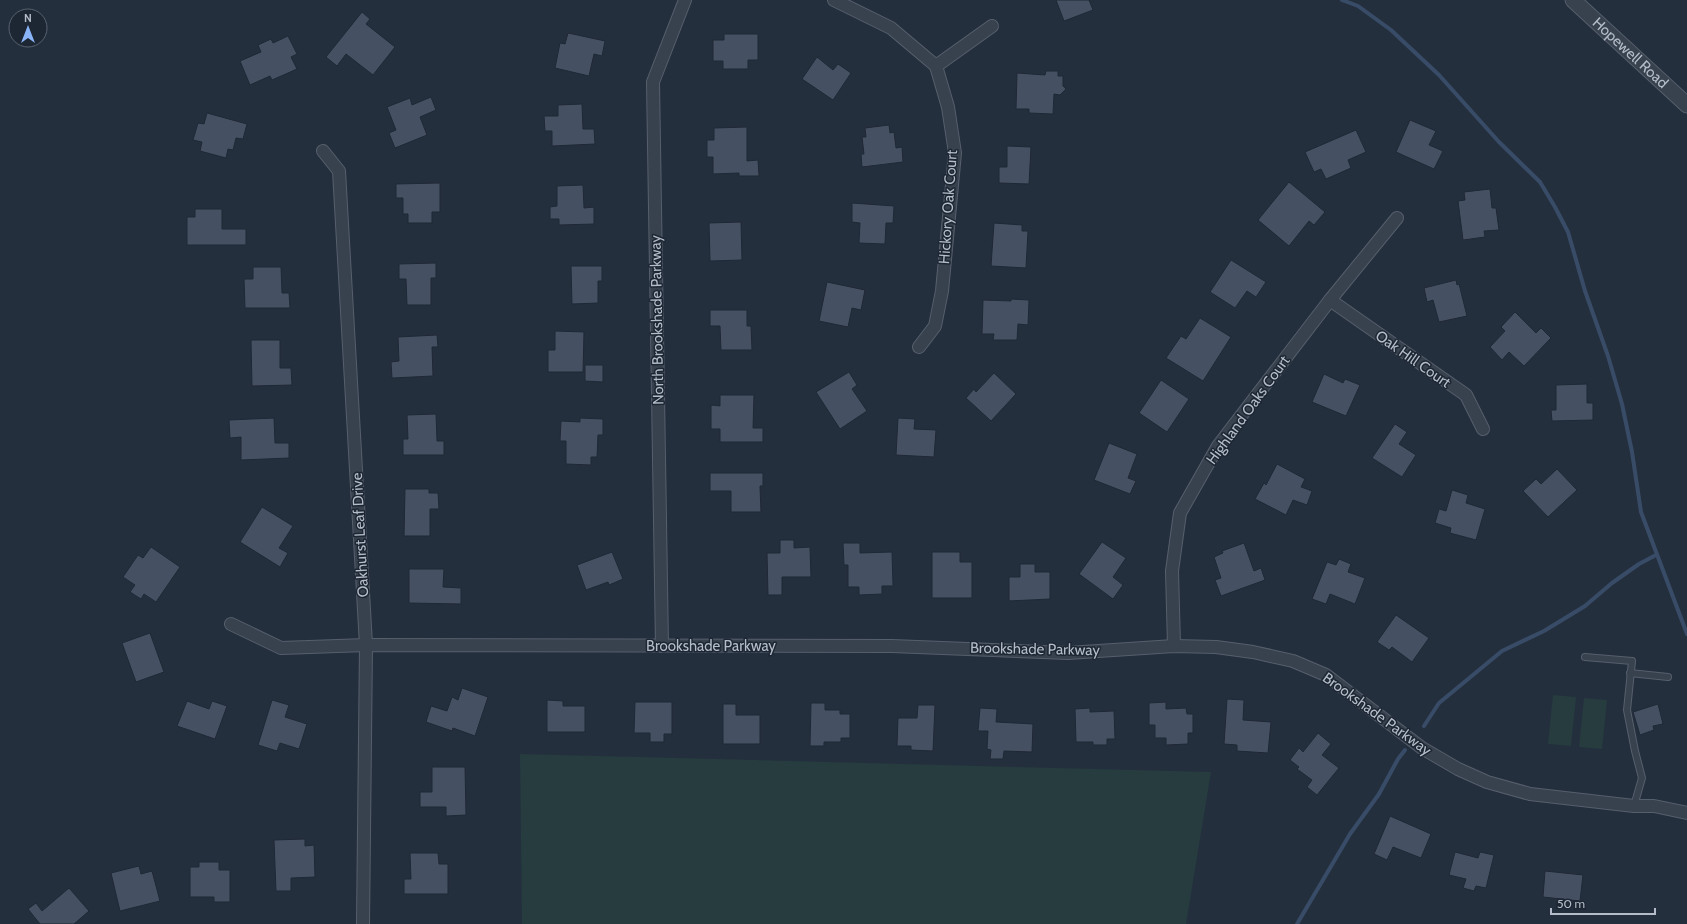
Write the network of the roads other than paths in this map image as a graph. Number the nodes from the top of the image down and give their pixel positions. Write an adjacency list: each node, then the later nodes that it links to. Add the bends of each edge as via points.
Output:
1 (685, 0): 14 (street, North Brookshade Parkway, via 653,82)
2 (834, 0): 5 (street, via 891,28)
3 (1573, 0): 6 (street, Hopewell Road)
4 (992, 26): 5 (street)
5 (936, 66): 10 (street, Hickory Oak Court, via 948,107 955,153 942,290 935,326)
6 (1687, 105)
7 (323, 151): 13 (street, Oakhurst Leaf Drive, via 339,171)
8 (1397, 218): 9 (street, Highland Oaks Court)
9 (1330, 300): 11 (street, Oak Hill Court, via 1466,395); 15 (street, Highland Oaks Court, via 1218,446 1180,513 1172,571)
10 (919, 347)
11 (1483, 429)
12 (232, 624): 13 (street, Brookshade Parkway, via 281,648)
13 (366, 645): 14 (street, Brookshade Parkway); 21 (street, Oakhurst Leaf Drive)
14 (662, 646): 15 (street, Brookshade Parkway, via 892,646 1068,653)
15 (1174, 646): 19 (street, Brookshade Parkway, via 1231,649 1273,655 1326,675 1422,748 1487,782 1530,794)
16 (1585, 657): 17 (lane, via 1632,661)
17 (1630, 673): 18 (lane); 19 (lane, via 1627,710 1642,778)
18 (1668, 677)
19 (1634, 806): 20 (street, Brookshade Parkway, via 1654,806)
20 (1687, 813)
21 (363, 924)

